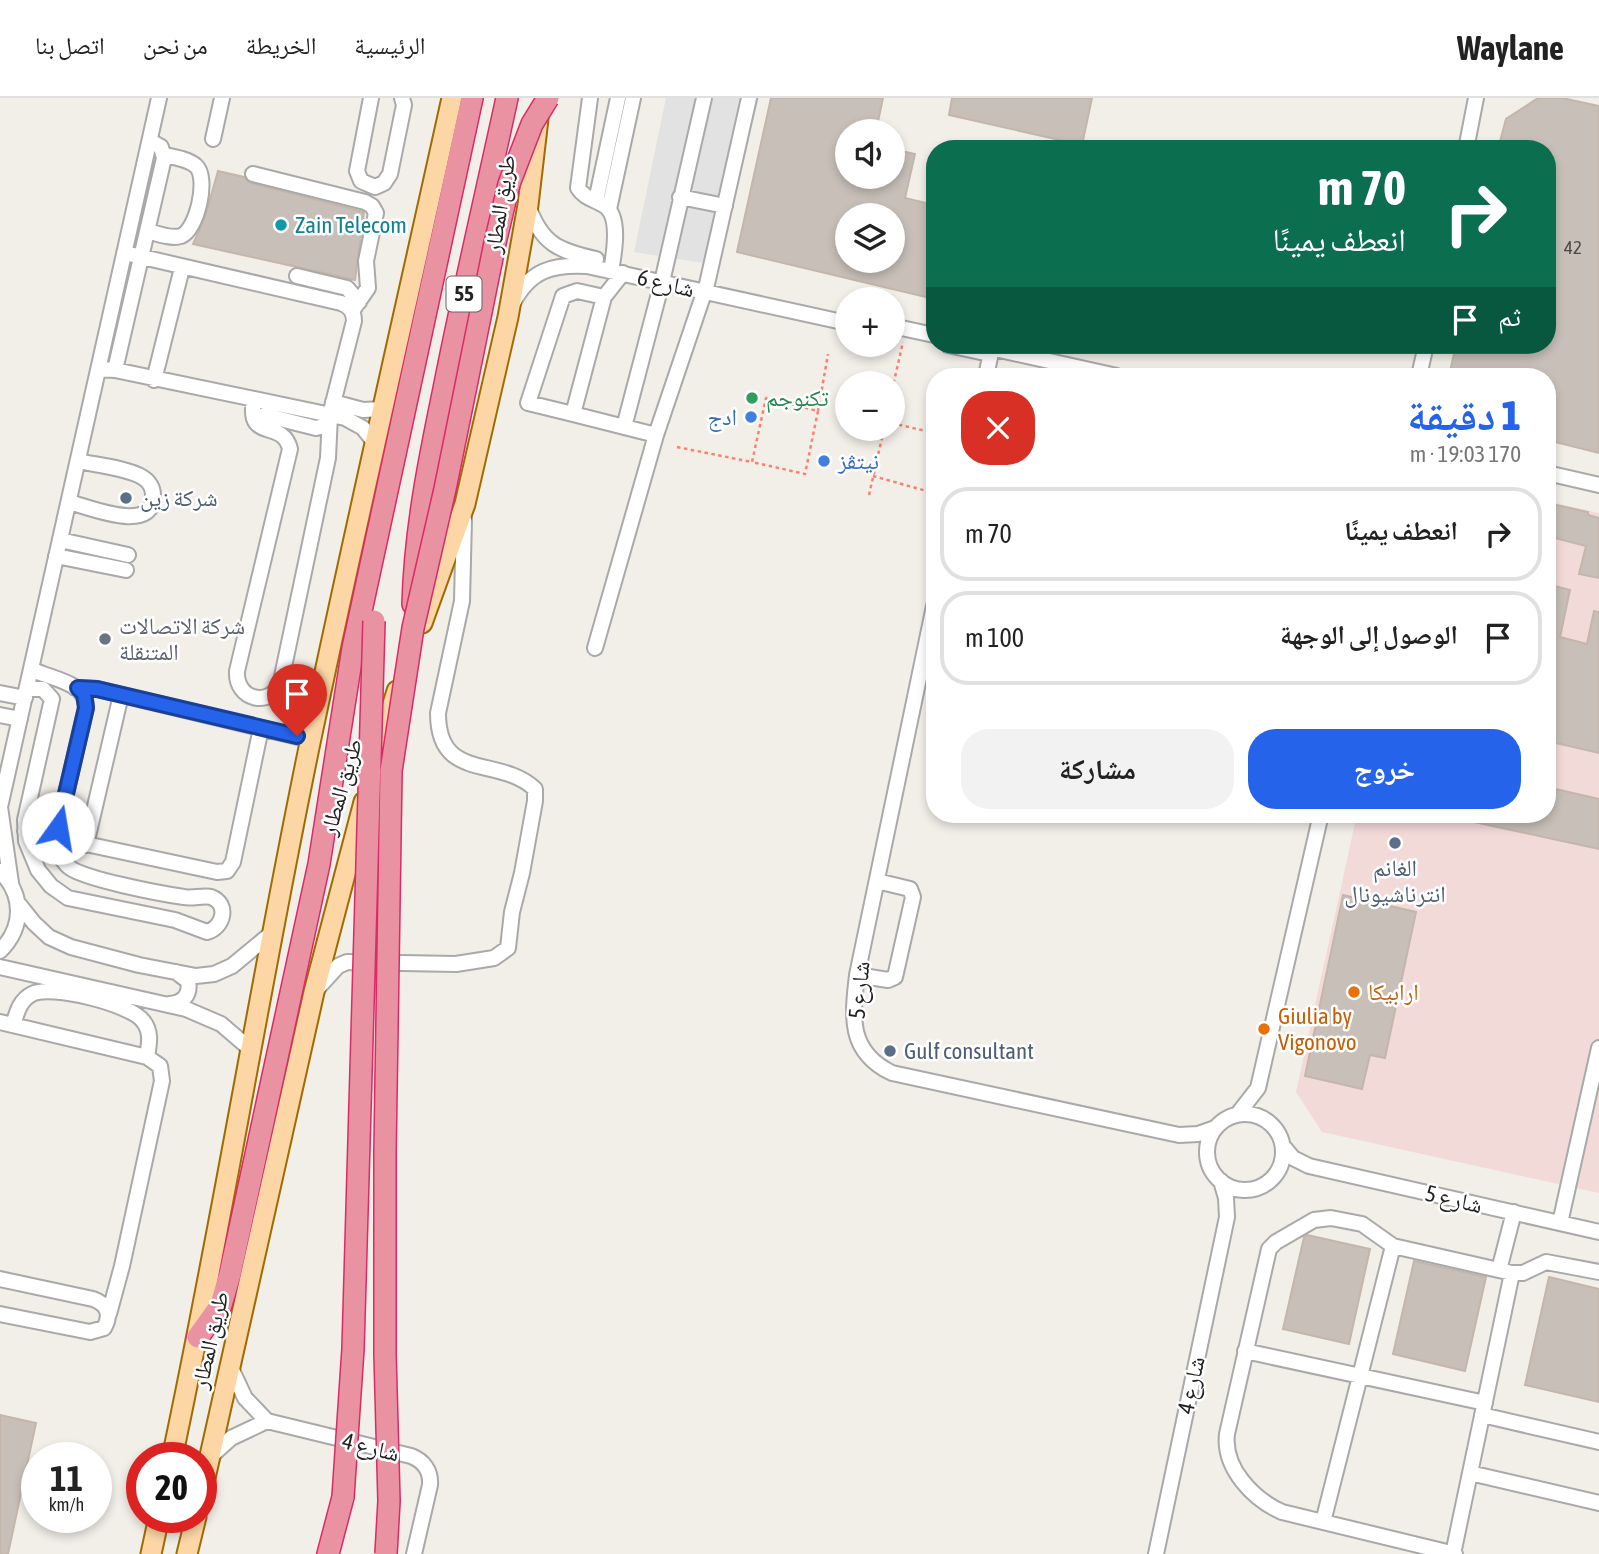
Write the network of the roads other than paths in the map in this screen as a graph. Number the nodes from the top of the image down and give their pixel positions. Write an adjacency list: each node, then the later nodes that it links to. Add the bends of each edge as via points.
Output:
1 (159, 98): 18 (street)
2 (222, 98): 16 (street)
3 (371, 98): 4 (street, via 357,171 365,184 375,187 390,174)
4 (402, 98)
5 (452, 98): 51 (main road, طريق المطار / 55)
6 (472, 98): 60 (highway, طريق المطار / 55)
7 (507, 98): 66 (highway, طريق المطار / 55, bridge, via 423,490 414,557)
8 (540, 98): 23 (main road, طريق المطار / 55)
9 (548, 98): 66 (highway, bridge, via 532,124 509,184)
10 (590, 98): 22 (street, via 577,183 581,193)
11 (618, 98): 22 (street)
12 (633, 98): 25 (street)
13 (704, 98): 21 (street)
14 (750, 98): 24 (street)
15 (1476, 98): 17 (street)
16 (213, 139)
17 (1467, 140)
18 (150, 141): 19 (street, via 158,144); 27 (street)
19 (164, 155): 26 (street); 26 (street, via 196,166 202,184 188,232 174,237)
20 (253, 174): 35 (street, via 372,206 376,218 366,261 368,288)
21 (680, 197): 24 (street); 32 (street)
22 (596, 201): 25 (street)
23 (528, 205): 30 (street, شارع 6, via 558,248); 37 (main road, طريق المطار / 55)
24 (725, 206): 33 (street)
25 (609, 209): 30 (street, via 614,223)
26 (148, 231): 28 (street)
27 (125, 253): 28 (street); 47 (street)
28 (142, 258): 29 (street); 48 (street)
29 (182, 268): 35 (street); 49 (street)
30 (615, 269): 32 (street, شارع 6); 34 (street); 37 (street, شارع 6, via 565,265 540,272 517,297)
31 (297, 276): 35 (street, via 346,288)
32 (663, 278): 33 (street, شارع 6); 55 (street)
33 (706, 288): 36 (street, شارع 6); 38 (street, شارع 6); 56 (street)
34 (604, 297): 53 (street); 53 (street, via 577,291 563,296 528,403)
35 (356, 306): 52 (street)
36 (835, 314)
37 (508, 317): 63 (main road, طريق المطار / 55)
38 (835, 320)
39 (905, 329): 40 (street)
40 (926, 333)
41 (905, 335): 42 (street)
42 (926, 340)
43 (1005, 354): 44 (street)
44 (1040, 362): 45 (street); 46 (street)
45 (1060, 368)
46 (1073, 368)
47 (99, 369): 48 (street); 58 (street)
48 (115, 370): 49 (street)
49 (155, 380): 50 (street)
50 (254, 400): 52 (street); 52 (street, via 255,423 281,434 290,449 237,671 238,684 251,697 270,696 281,681 328,458)
51 (383, 409): 52 (street); 57 (main road, طريق المطار / 55)
52 (331, 414): 54 (street, via 316,428); 57 (street, via 352,420)
53 (573, 414): 55 (street)
54 (264, 415)
55 (624, 427): 56 (street)
56 (656, 435): 68 (street)
57 (376, 444): 78 (main road, طريق المطار / 55)
58 (78, 461): 62 (street); 62 (street, via 140,476 151,485 153,499 147,511 135,517)
59 (1556, 475): 61 (street)
60 (388, 485): 121 (highway, via 353,648 319,864 230,1274 221,1305); 138 (highway, bridge, via 374,621 353,1349 343,1497)
61 (1599, 485)
62 (69, 502): 64 (street)
63 (465, 504): 93 (main road, طريق المطار / 55, via 388,716); 93 (street, via 462,601 438,731 446,749 461,761 515,775 535,789 508,948 494,958 456,964 347,962)
64 (60, 541): 65 (street); 65 (street, via 127,563)
65 (57, 556): 69 (street)
66 (413, 628): 139 (highway, bridge, via 391,771 385,1152)
67 (926, 645): 85 (street, شارع 5)
68 (595, 648)
69 (31, 669): 70 (street); 72 (street)
70 (78, 688): 73 (street); 74 (street); 82 (street, via 86,708)
71 (0, 693): 72 (street)
72 (26, 694): 73 (street, via 39,687); 76 (street)
73 (51, 695): 81 (street)
74 (121, 695): 77 (street); 83 (street)
75 (0, 715): 76 (street)
76 (20, 719): 79 (street)
77 (261, 728): 78 (street); 83 (street, via 233,862 227,871)
78 (311, 740): 88 (main road, طريق المطار / 55)
79 (0, 807): 86 (street)
80 (1319, 823): 100 (street)
81 (25, 831): 82 (street); 82 (street, via 38,870 68,898 175,920 207,932 221,923 221,905 211,898 181,897 75,872 61,857)
82 (57, 838): 83 (street)
83 (86, 845)
84 (0, 871): 86 (street)
85 (877, 881): 92 (street, شارع 5); 92 (street, via 910,889 913,897 895,977 888,981)
86 (11, 884): 87 (street)
87 (18, 903): 89 (street, via 15,930); 91 (street, via 49,937 71,947)
88 (273, 932): 91 (street, via 223,971 196,976); 97 (main road, طريق المطار / 55)
89 (0, 951)
90 (0, 967): 94 (street)
91 (175, 972): 95 (street, via 188,981 188,992 182,1000)
92 (858, 975): 104 (street, شارع 5, via 853,1021 857,1037 881,1068)
93 (314, 992): 123 (main road, طريق المطار / 55)
94 (90, 993): 95 (street); 96 (street, via 35,992); 99 (street, via 141,1018 150,1038)
95 (169, 1004): 97 (street, via 221,1024)
96 (6, 1023): 99 (street)
97 (250, 1048): 121 (main road, طريق المطار / 55)
98 (1599, 1048): 113 (street)
99 (147, 1057): 120 (street, via 160,1066 162,1081)
100 (1258, 1088): 101 (street); 102 (street)
101 (1237, 1115): 102 (street, via 1254,1115); 103 (street)
102 (1268, 1122): 105 (street)
103 (1215, 1128): 104 (street, شارع 5); 106 (street, via 1208,1142)
104 (1179, 1135): 106 (street, شارع 5)
105 (1283, 1146): 107 (street, شارع 5); 108 (street)
106 (1208, 1158): 109 (street)
107 (1309, 1166): 108 (street, شارع 5); 111 (street, شارع 5)
108 (1275, 1176): 110 (street)
109 (1221, 1181): 110 (street); 112 (street, شارع 4)
110 (1249, 1190): 112 (street, شارع 4)
111 (1514, 1212): 113 (street, شارع 5); 116 (street)
112 (1227, 1217): 141 (street, شارع 4)
113 (1560, 1223): 114 (street, شارع 5)
114 (1599, 1232)
115 (1393, 1246): 116 (street); 122 (street, via 1362,1224 1325,1217 1276,1242 1265,1258); 124 (street)
116 (1506, 1271): 117 (street, via 1523,1273 1546,1262); 125 (street)
117 (1599, 1272)
118 (0, 1279): 120 (street, via 93,1299)
119 (0, 1314): 120 (street, via 90,1332 104,1328)
120 (109, 1314)
121 (198, 1337): 128 (main road, طريق المطار / 55)
122 (1245, 1351): 124 (street); 133 (street, via 1227,1434 1229,1459 1265,1503)
123 (230, 1368): 126 (street, via 244,1398); 129 (main road, طريق المطار / 55)
124 (1360, 1376): 125 (street); 133 (street)
125 (1484, 1409): 127 (street); 131 (street)
126 (267, 1421): 130 (street); 140 (street, شارع 4, via 411,1456 423,1463 430,1485)
127 (1599, 1441)
128 (175, 1442)
129 (214, 1442)
130 (217, 1450)
131 (1470, 1473): 132 (street); 142 (street)
132 (1599, 1503)
133 (1323, 1522): 142 (street)
134 (156, 1533): 136 (main road)
135 (192, 1533): 137 (main road)
136 (152, 1554)
137 (187, 1554)
138 (328, 1554)
139 (386, 1554)
140 (414, 1554)
141 (1156, 1554)
142 (1454, 1554)

